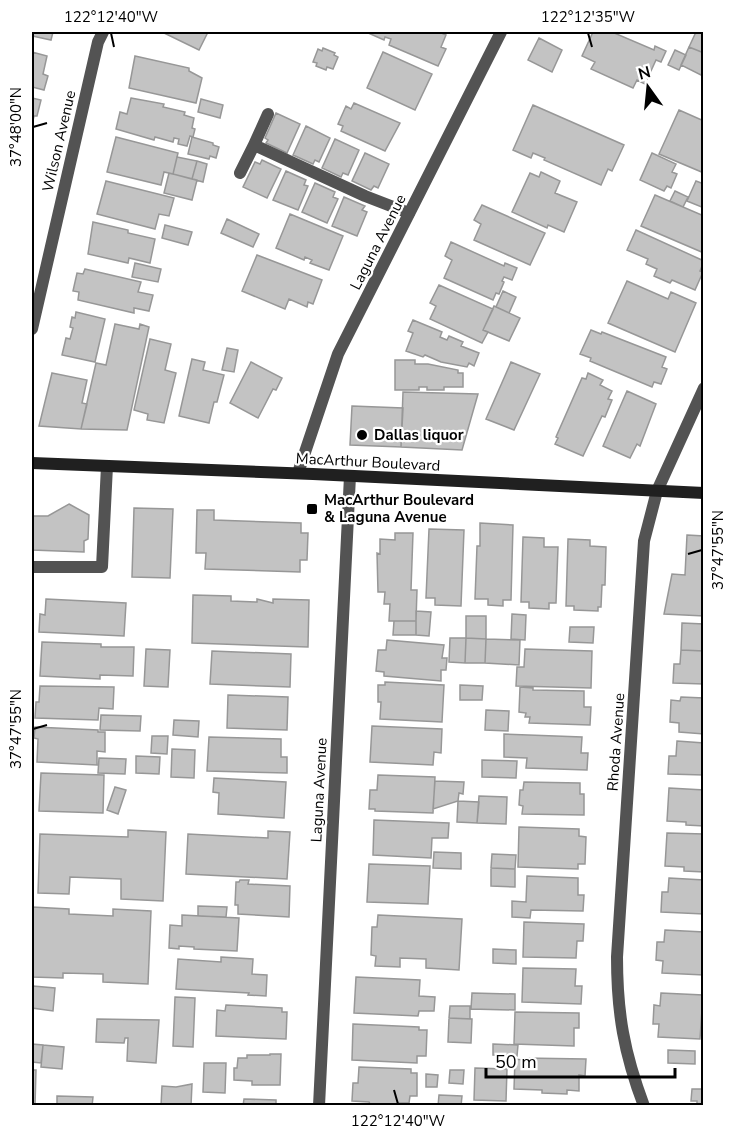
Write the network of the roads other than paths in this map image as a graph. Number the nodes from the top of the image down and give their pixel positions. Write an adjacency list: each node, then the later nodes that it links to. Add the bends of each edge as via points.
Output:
1 (103, 32): 7 (street, Wilson Avenue)
2 (501, 32): 6 (street, Laguna Avenue)
3 (268, 114): 4 (street)
4 (254, 145): 5 (street); 6 (street)
5 (240, 173)
6 (409, 213): 11 (street, Laguna Avenue, via 338,354)
7 (32, 329)
8 (704, 388): 13 (street, Rhoda Avenue)
9 (32, 463): 10 (main road, MacArthur Boulevard)
10 (107, 466): 11 (main road, MacArthur Boulevard); 15 (street, via 102,567)
11 (298, 473): 12 (main road, MacArthur Boulevard)
12 (350, 476): 13 (main road, MacArthur Boulevard); 16 (street, Laguna Avenue)
13 (657, 491): 14 (main road, MacArthur Boulevard); 17 (street, Rhoda Avenue, via 644,541 617,957 622,1033)
14 (704, 493)
15 (32, 567)
16 (319, 1106)
17 (644, 1106)

